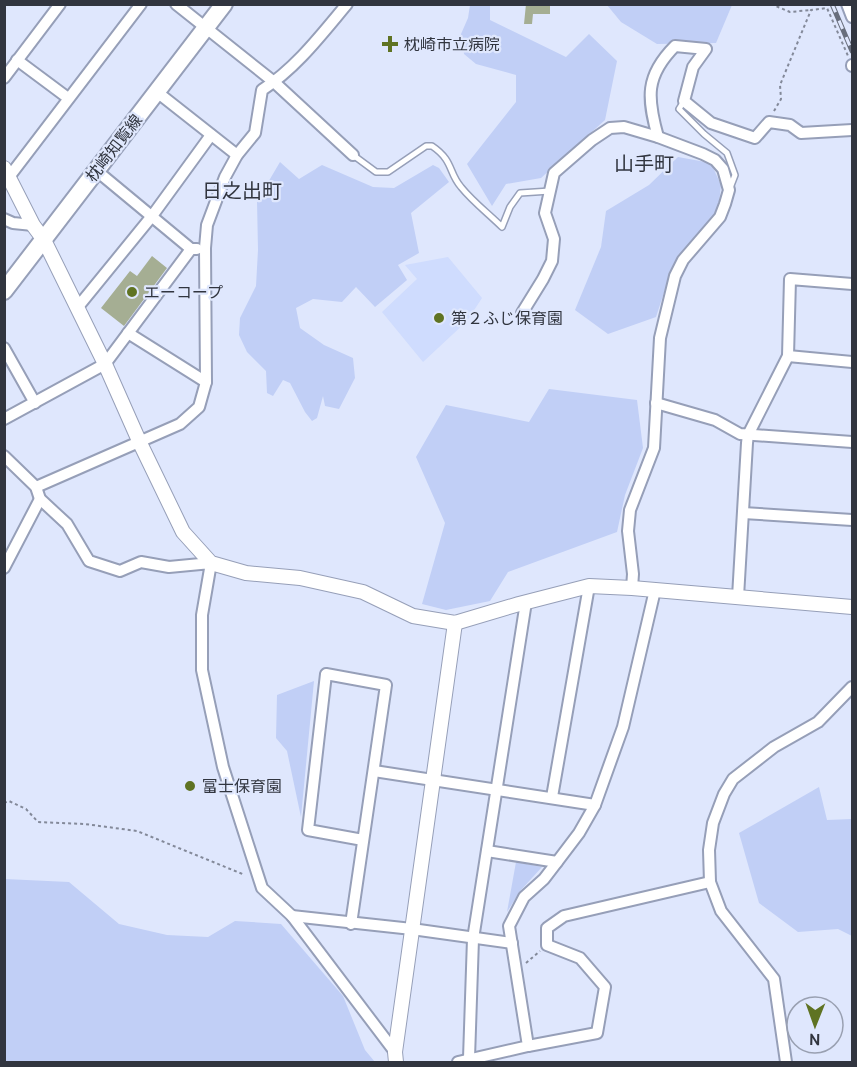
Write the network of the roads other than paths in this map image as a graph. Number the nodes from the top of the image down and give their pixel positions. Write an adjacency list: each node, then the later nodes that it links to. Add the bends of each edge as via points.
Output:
1 (60, 4): 9 (street)
2 (141, 4): 13 (street)
3 (176, 4): 8 (street)
4 (224, 4): 8 (main road, 枕崎知覧線)
5 (347, 4): 11 (street)
6 (847, 4): 7 (street)
7 (852, 17)
8 (206, 28): 11 (street); 12 (main road, 枕崎知覧線)
9 (17, 60): 10 (street); 13 (street)
10 (4, 78)
11 (274, 82): 18 (street, via 262,90 255,133); 19 (street)
12 (157, 92): 16 (street); 20 (main road, 枕崎知覧線)
13 (68, 98): 21 (street)
14 (684, 101): 15 (street, via 711,123 754,138 769,122 790,125 801,132); 17 (street, via 693,68 705,49 675,46 655,71 651,111); 23 (lane, via 679,109 727,153 735,176)
15 (852, 130)
16 (211, 135): 18 (street); 24 (street)
17 (658, 136): 22 (street, via 624,127 610,128 554,172); 23 (street, via 715,160 723,169)
18 (237, 155): 28 (street, via 214,201)
19 (353, 155): 22 (lane, via 376,172 388,172 426,146 432,146 450,162 460,186 502,227 520,193)
20 (97, 171): 24 (street); 27 (main road, 枕崎知覧線)
21 (7, 172): 26 (street)
22 (550, 190): 33 (street, via 544,213 554,239 552,261)
23 (729, 190): 41 (street, via 720,217 683,260 675,276 660,338)
24 (152, 216): 29 (street); 32 (street)
25 (4, 219): 26 (street)
26 (33, 225): 27 (street)
27 (44, 240): 31 (main road, 枕崎知覧線); 32 (street)
28 (205, 248): 29 (street); 39 (street)
29 (192, 249): 34 (street)
30 (852, 284): 36 (street, via 790,279)
31 (4, 291)
32 (77, 308): 38 (street)
33 (522, 313)
34 (128, 333): 38 (street); 39 (street)
35 (4, 348): 40 (street)
36 (788, 356): 37 (street); 43 (street)
37 (852, 362)
38 (105, 364): 40 (street); 45 (street)
39 (206, 382): 45 (street, via 199,407 180,424)
40 (35, 403): 42 (street)
41 (656, 403): 43 (street, via 706,417); 54 (street, via 654,448 630,510)
42 (4, 419)
43 (748, 435): 44 (street); 49 (street)
44 (852, 442)
45 (140, 443): 47 (street); 51 (street, via 183,532)
46 (4, 456): 47 (street)
47 (36, 487): 48 (street)
48 (40, 498): 51 (street, via 67,524 89,561 120,571 141,562 169,567); 52 (street)
49 (743, 513): 50 (street); 56 (street)
50 (852, 520)
51 (211, 563): 59 (street, via 246,573 300,578 363,592 413,616); 70 (street, via 202,615 202,670 223,767 262,888)
52 (4, 568)
53 (589, 586): 54 (street); 57 (street); 64 (street)
54 (632, 588): 55 (street)
55 (655, 590): 56 (street); 65 (street, via 623,727)
56 (738, 597): 58 (street)
57 (526, 602): 59 (street); 63 (street)
58 (852, 607)
59 (455, 623): 62 (street)
60 (852, 687): 69 (street, via 818,722 774,747 733,779 712,823)
61 (374, 771): 62 (street); 66 (street); 66 (street, via 386,686 326,674 308,830)
62 (432, 780): 63 (street); 72 (street)
63 (497, 788): 64 (street); 67 (street)
64 (552, 797): 65 (street)
65 (595, 805): 68 (street)
66 (363, 840): 71 (street)
67 (487, 851): 68 (street); 73 (street)
68 (557, 862): 74 (street, via 524,897 509,926)
69 (710, 882): 75 (street, via 564,916 548,928 547,945 580,958 605,987 597,1033); 79 (street, via 721,911 774,979)
70 (292, 916): 71 (street); 76 (street)
71 (351, 924): 72 (street)
72 (412, 929): 73 (street); 76 (street)
73 (473, 939): 74 (street); 77 (street)
74 (512, 943): 75 (street)
75 (528, 1046): 77 (street)
76 (396, 1057)
77 (469, 1058): 78 (street)
78 (458, 1062)
79 (786, 1062)

